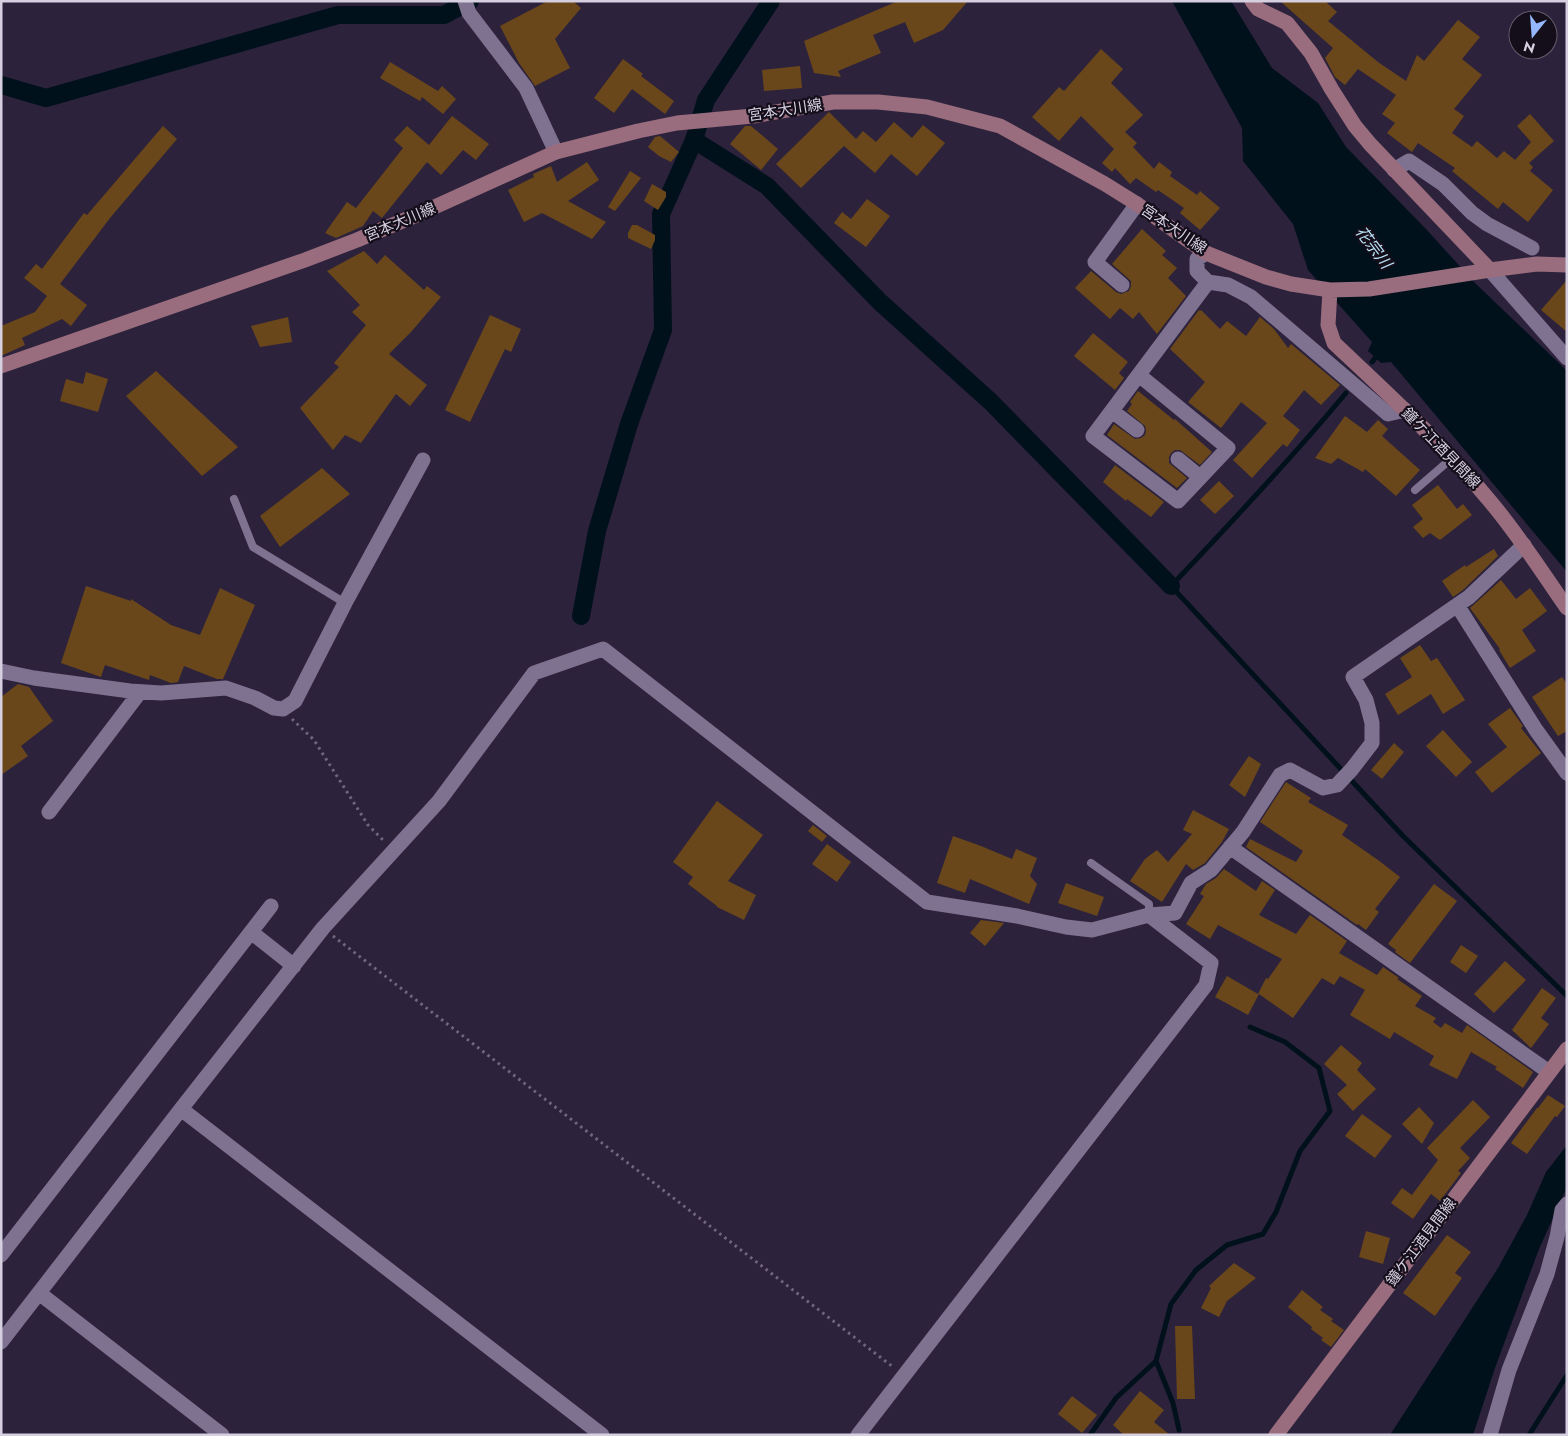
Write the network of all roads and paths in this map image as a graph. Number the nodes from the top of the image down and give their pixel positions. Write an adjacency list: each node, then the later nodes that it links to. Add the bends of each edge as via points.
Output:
1 (1252, 1): 4 (main road, via 1258,9 1287,23 1312,53 1355,126)
2 (467, 7): 3 (street, via 526,88)
3 (556, 152): 5 (main road, 宮本大川線, via 677,123 753,116 833,102 878,102 927,107 1000,126); 14 (main road, 宮本大川線, via 419,214 305,260)
4 (1394, 170): 6 (street, via 1409,160 1443,184 1487,224); 9 (main road)
5 (1137, 204): 7 (main road, 宮本大川線); 11 (street, via 1095,262)
6 (1532, 248)
7 (1206, 253): 10 (street, via 1197,259 1198,271); 12 (main road, 宮本大川線, via 1266,277 1313,288)
8 (1567, 265): 9 (main road, 宮本大川線, via 1537,264)
9 (1484, 271): 12 (main road, 宮本大川線); 13 (street)
10 (1208, 282): 15 (street); 16 (street, via 1228,285 1251,297 1388,414)
11 (1122, 286)
12 (1330, 296): 16 (main road, 鐘ケ江酒見間線, via 1328,326 1334,343)
13 (1567, 358)
14 (1, 366)
15 (1139, 375): 17 (street); 22 (street, via 1228,448)
16 (1405, 410): 19 (main road, 鐘ケ江酒見間線)
17 (1112, 411): 18 (street); 22 (street, via 1093,436 1178,501)
18 (1138, 430)
19 (1452, 458): 23 (lane); 25 (main road, 鐘ケ江酒見間線, via 1490,500)
20 (1178, 459): 22 (street)
21 (423, 460): 26 (street)
22 (1200, 477)
23 (1416, 490)
24 (234, 499): 26 (lane, via 252,547)
25 (1524, 546): 27 (street); 28 (main road, 鐘ケ江酒見間線)
26 (345, 603): 31 (street, via 295,701)
27 (1457, 605): 32 (street); 34 (street, via 1353,677 1366,700 1372,723 1372,743 1337,785 1323,788 1290,770 1280,775)
28 (1567, 608)
29 (1, 671): 30 (street)
30 (140, 692): 31 (street, via 226,688); 33 (street)
31 (283, 709): 35 (path, via 314,740 368,825)
32 (1567, 773)
33 (49, 812)
34 (1230, 847): 38 (street, via 1211,870 1191,883 1175,913); 43 (street)
35 (393, 850): 38 (street, via 439,801 534,673 603,649 928,902 1092,930); 39 (street)
36 (1091, 863): 38 (lane, via 1149,904)
37 (271, 906): 40 (street)
38 (1150, 915): 49 (street, via 1211,963 1206,985)
39 (323, 928): 41 (street); 49 (path)
40 (252, 932): 41 (street); 46 (street)
41 (294, 966): 44 (street)
42 (1567, 1049): 43 (main road, 鐘ケ江酒見間線)
43 (1549, 1072): 53 (main road, 鐘ケ江酒見間線)
44 (181, 1109): 47 (street); 51 (street)
45 (1567, 1204): 54 (street, via 1562,1210 1547,1274 1509,1370)
46 (1, 1256)
47 (39, 1293): 48 (street); 50 (street)
48 (1, 1342)
49 (904, 1375): 52 (street)
50 (222, 1435)
51 (602, 1435)
52 (858, 1435)
53 (1276, 1435)
54 (1490, 1435)

